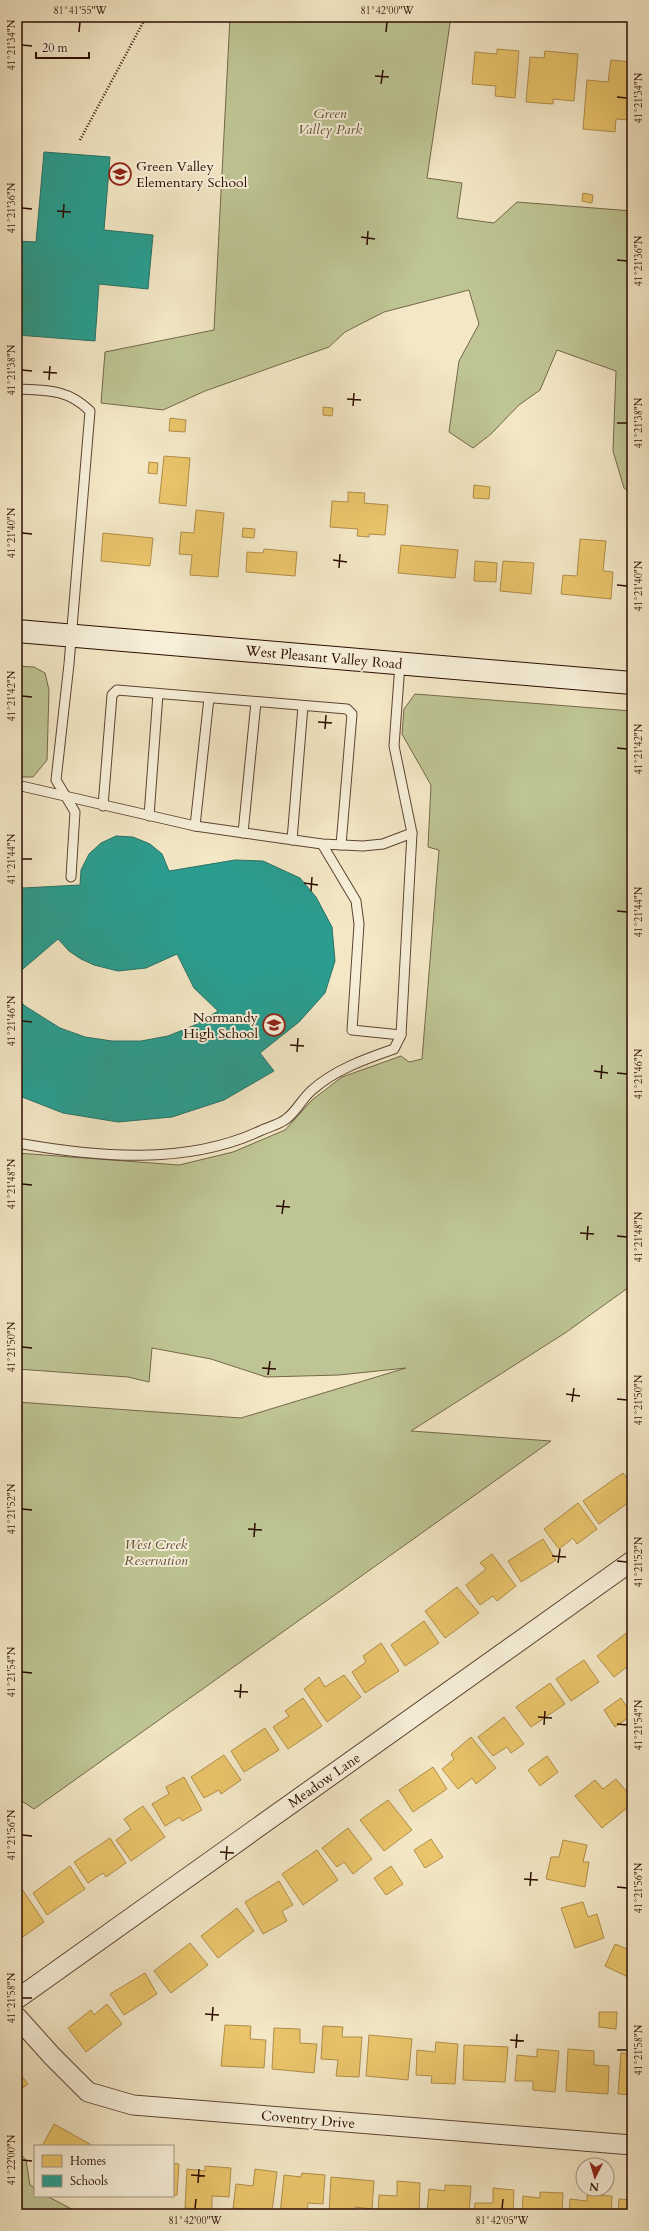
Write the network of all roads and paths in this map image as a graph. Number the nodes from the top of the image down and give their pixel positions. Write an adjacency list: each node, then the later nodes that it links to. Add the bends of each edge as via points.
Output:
1 (146, 17): 2 (path)
2 (80, 140)
3 (17, 388): 5 (lane, via 58,391 81,402 90,411)
4 (17, 631): 5 (main road, West Pleasant Valley Road)
5 (71, 636): 6 (main road, West Pleasant Valley Road); 13 (lane, via 56,780)
6 (400, 664): 7 (main road, West Pleasant Valley Road); 18 (lane, via 394,746)
7 (632, 683)
8 (158, 694): 9 (lane); 14 (lane, via 117,690 112,695); 15 (lane)
9 (209, 698): 10 (lane); 16 (lane)
10 (256, 702): 11 (lane); 17 (lane)
11 (303, 706): 19 (lane); 21 (lane, via 347,710 352,714)
12 (17, 785): 13 (lane)
13 (65, 796): 14 (lane); 22 (lane, via 75,812)
14 (103, 806): 15 (lane)
15 (149, 816): 16 (lane)
16 (195, 826): 17 (lane)
17 (243, 833): 19 (lane)
18 (412, 833): 21 (lane, via 383,844); 23 (lane)
19 (292, 840): 20 (lane)
20 (322, 844): 21 (lane); 23 (lane, via 356,901 359,924 352,1030)
21 (341, 845)
22 (71, 878)
23 (401, 1036): 24 (lane, via 394,1049 364,1059 332,1076 310,1092 286,1119 241,1140 202,1150 134,1156)
24 (17, 1143)
25 (632, 1561): 26 (street, Meadow Lane)
26 (17, 1999)
27 (17, 2017): 28 (street, Coventry Drive, via 88,2092 133,2105)
28 (632, 2145)

